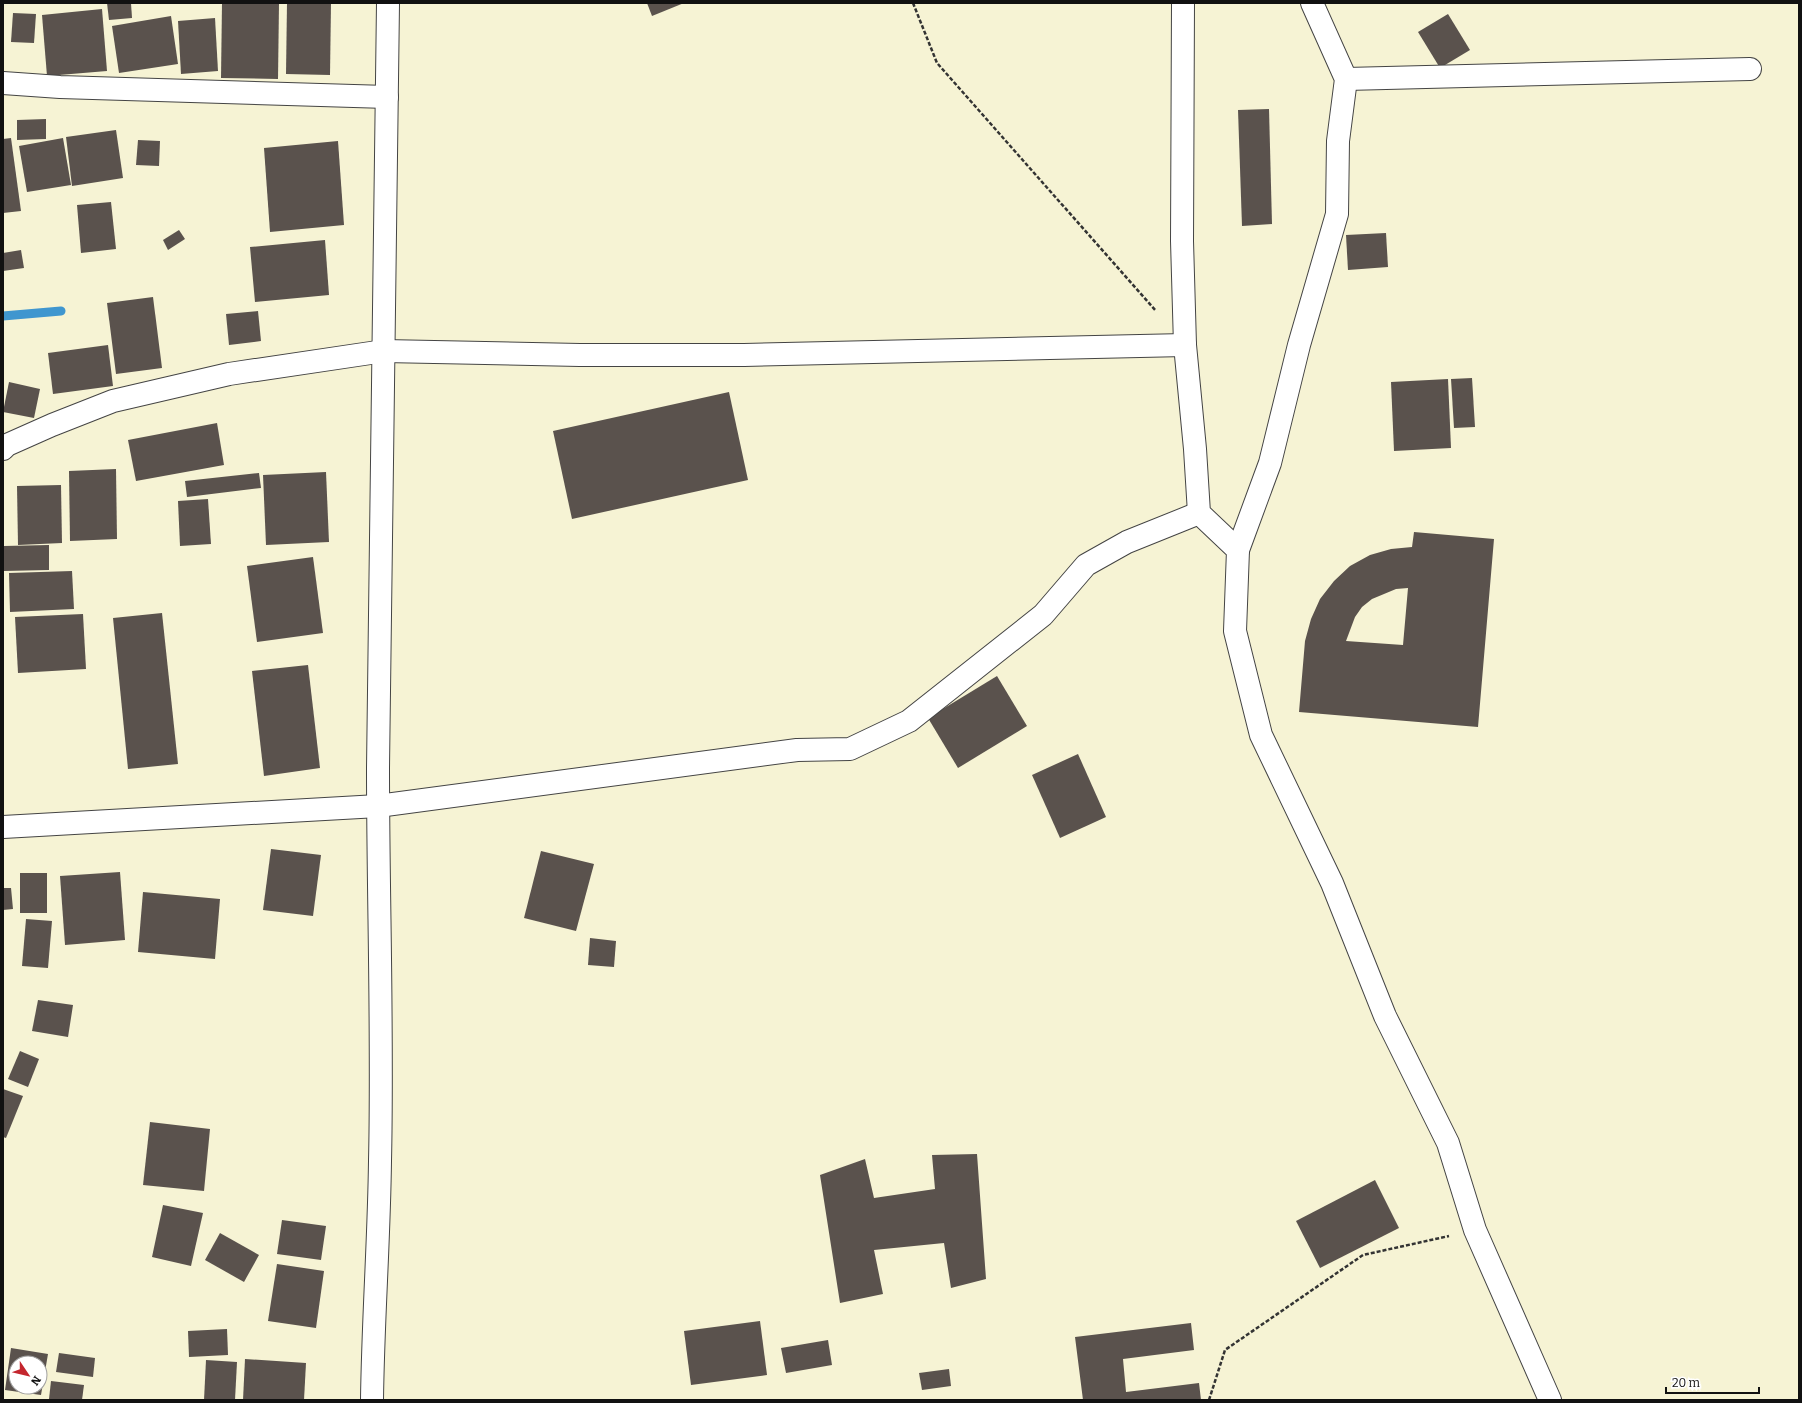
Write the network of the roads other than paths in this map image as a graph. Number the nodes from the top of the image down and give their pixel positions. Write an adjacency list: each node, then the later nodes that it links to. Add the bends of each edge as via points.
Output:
1 (388, 3): 7 (street)
2 (1183, 3): 8 (street, via 1182,241)
3 (1312, 3): 5 (street)
4 (1750, 69): 5 (street)
5 (1346, 79): 12 (street, via 1338,141 1337,214 1299,345 1270,463)
6 (3, 83): 7 (street)
7 (387, 97): 9 (street)
8 (1185, 345): 9 (street, via 744,355); 11 (street)
9 (384, 351): 10 (street, via 229,374 113,401 52,425); 13 (street)
10 (3, 449)
11 (1199, 513): 12 (street); 13 (street, via 1127,542 1086,565 1043,615 909,721 850,749 797,750)
12 (1238, 550): 16 (street, via 1234,631 1261,735 1332,883 1385,1016 1448,1143 1475,1230)
13 (378, 806): 14 (street); 15 (street, via 382,1016)
14 (3, 827)
15 (372, 1400)
16 (1550, 1400)

